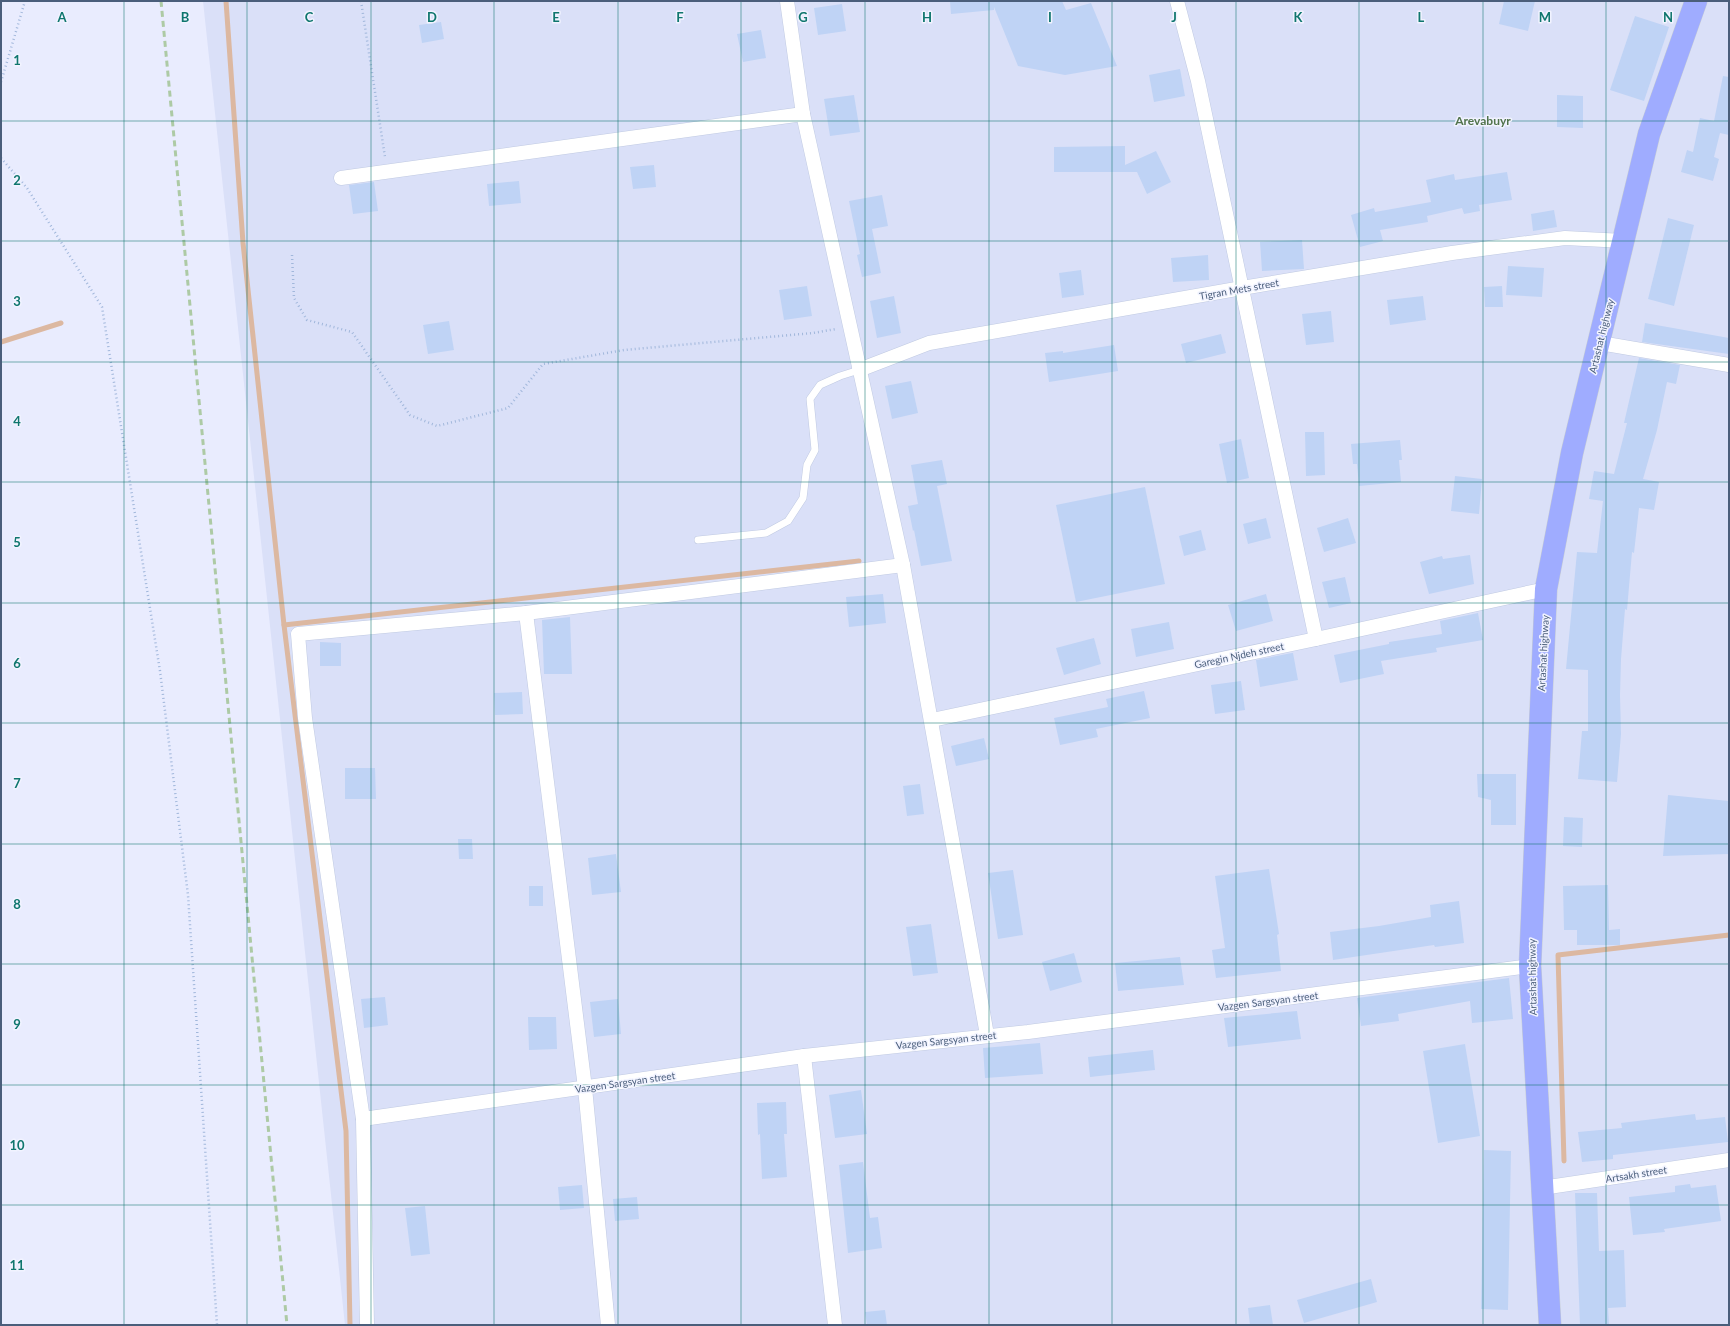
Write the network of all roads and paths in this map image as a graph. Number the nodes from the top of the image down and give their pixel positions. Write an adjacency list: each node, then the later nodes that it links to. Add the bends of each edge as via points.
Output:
1 (25, 1): 6 (path)
2 (361, 1): 9 (path)
3 (788, 1): 7 (street)
4 (1177, 1): 13 (street, via 1198,81)
5 (1696, 1): 11 (main road, Artashat highway, via 1649,134)
6 (1, 82)
7 (803, 114): 9 (street); 14 (street)
8 (1, 158): 31 (path, via 27,188 102,307 160,671 188,895)
9 (388, 171): 10 (street)
10 (341, 178)
11 (1624, 241): 13 (street, Tigran Mets street, via 1565,238 1452,253); 15 (main road, Artashat highway)
12 (292, 255): 14 (path, via 294,298 307,320 352,332 410,415 436,426 508,408 543,364 624,350 813,333)
13 (1242, 288): 17 (street, Tigran Mets street, via 929,343); 22 (street)
14 (850, 326): 17 (street)
15 (1600, 343): 16 (street); 20 (main road, Artashat highway, via 1572,453)
16 (1729, 365)
17 (859, 370): 18 (lane, via 820,385 810,399 815,450 807,465 803,498 788,522 766,533); 19 (street)
18 (698, 540)
19 (903, 565): 21 (street); 23 (street)
20 (1546, 589): 22 (street, Garegin Njdeh street); 24 (main road, Artashat highway)
21 (526, 613): 27 (street); 28 (street, via 298,634 306,718)
22 (1316, 639): 23 (street, Garegin Njdeh street)
23 (932, 720): 25 (street)
24 (1530, 966): 25 (street, Vazgen Sargsyan street, via 1036,1031); 30 (main road, Artashat highway)
25 (987, 1035): 26 (street, Vazgen Sargsyan street)
26 (804, 1056): 27 (street, Vazgen Sargsyan street); 34 (street)
27 (585, 1088): 28 (street, Vazgen Sargsyan street); 33 (street)
28 (363, 1119): 32 (street)
29 (1729, 1160): 30 (street, Artsakh street)
30 (1542, 1188): 35 (main road, Artashat highway)
31 (217, 1325)
32 (366, 1325)
33 (608, 1325)
34 (835, 1325)
35 (1550, 1325)

